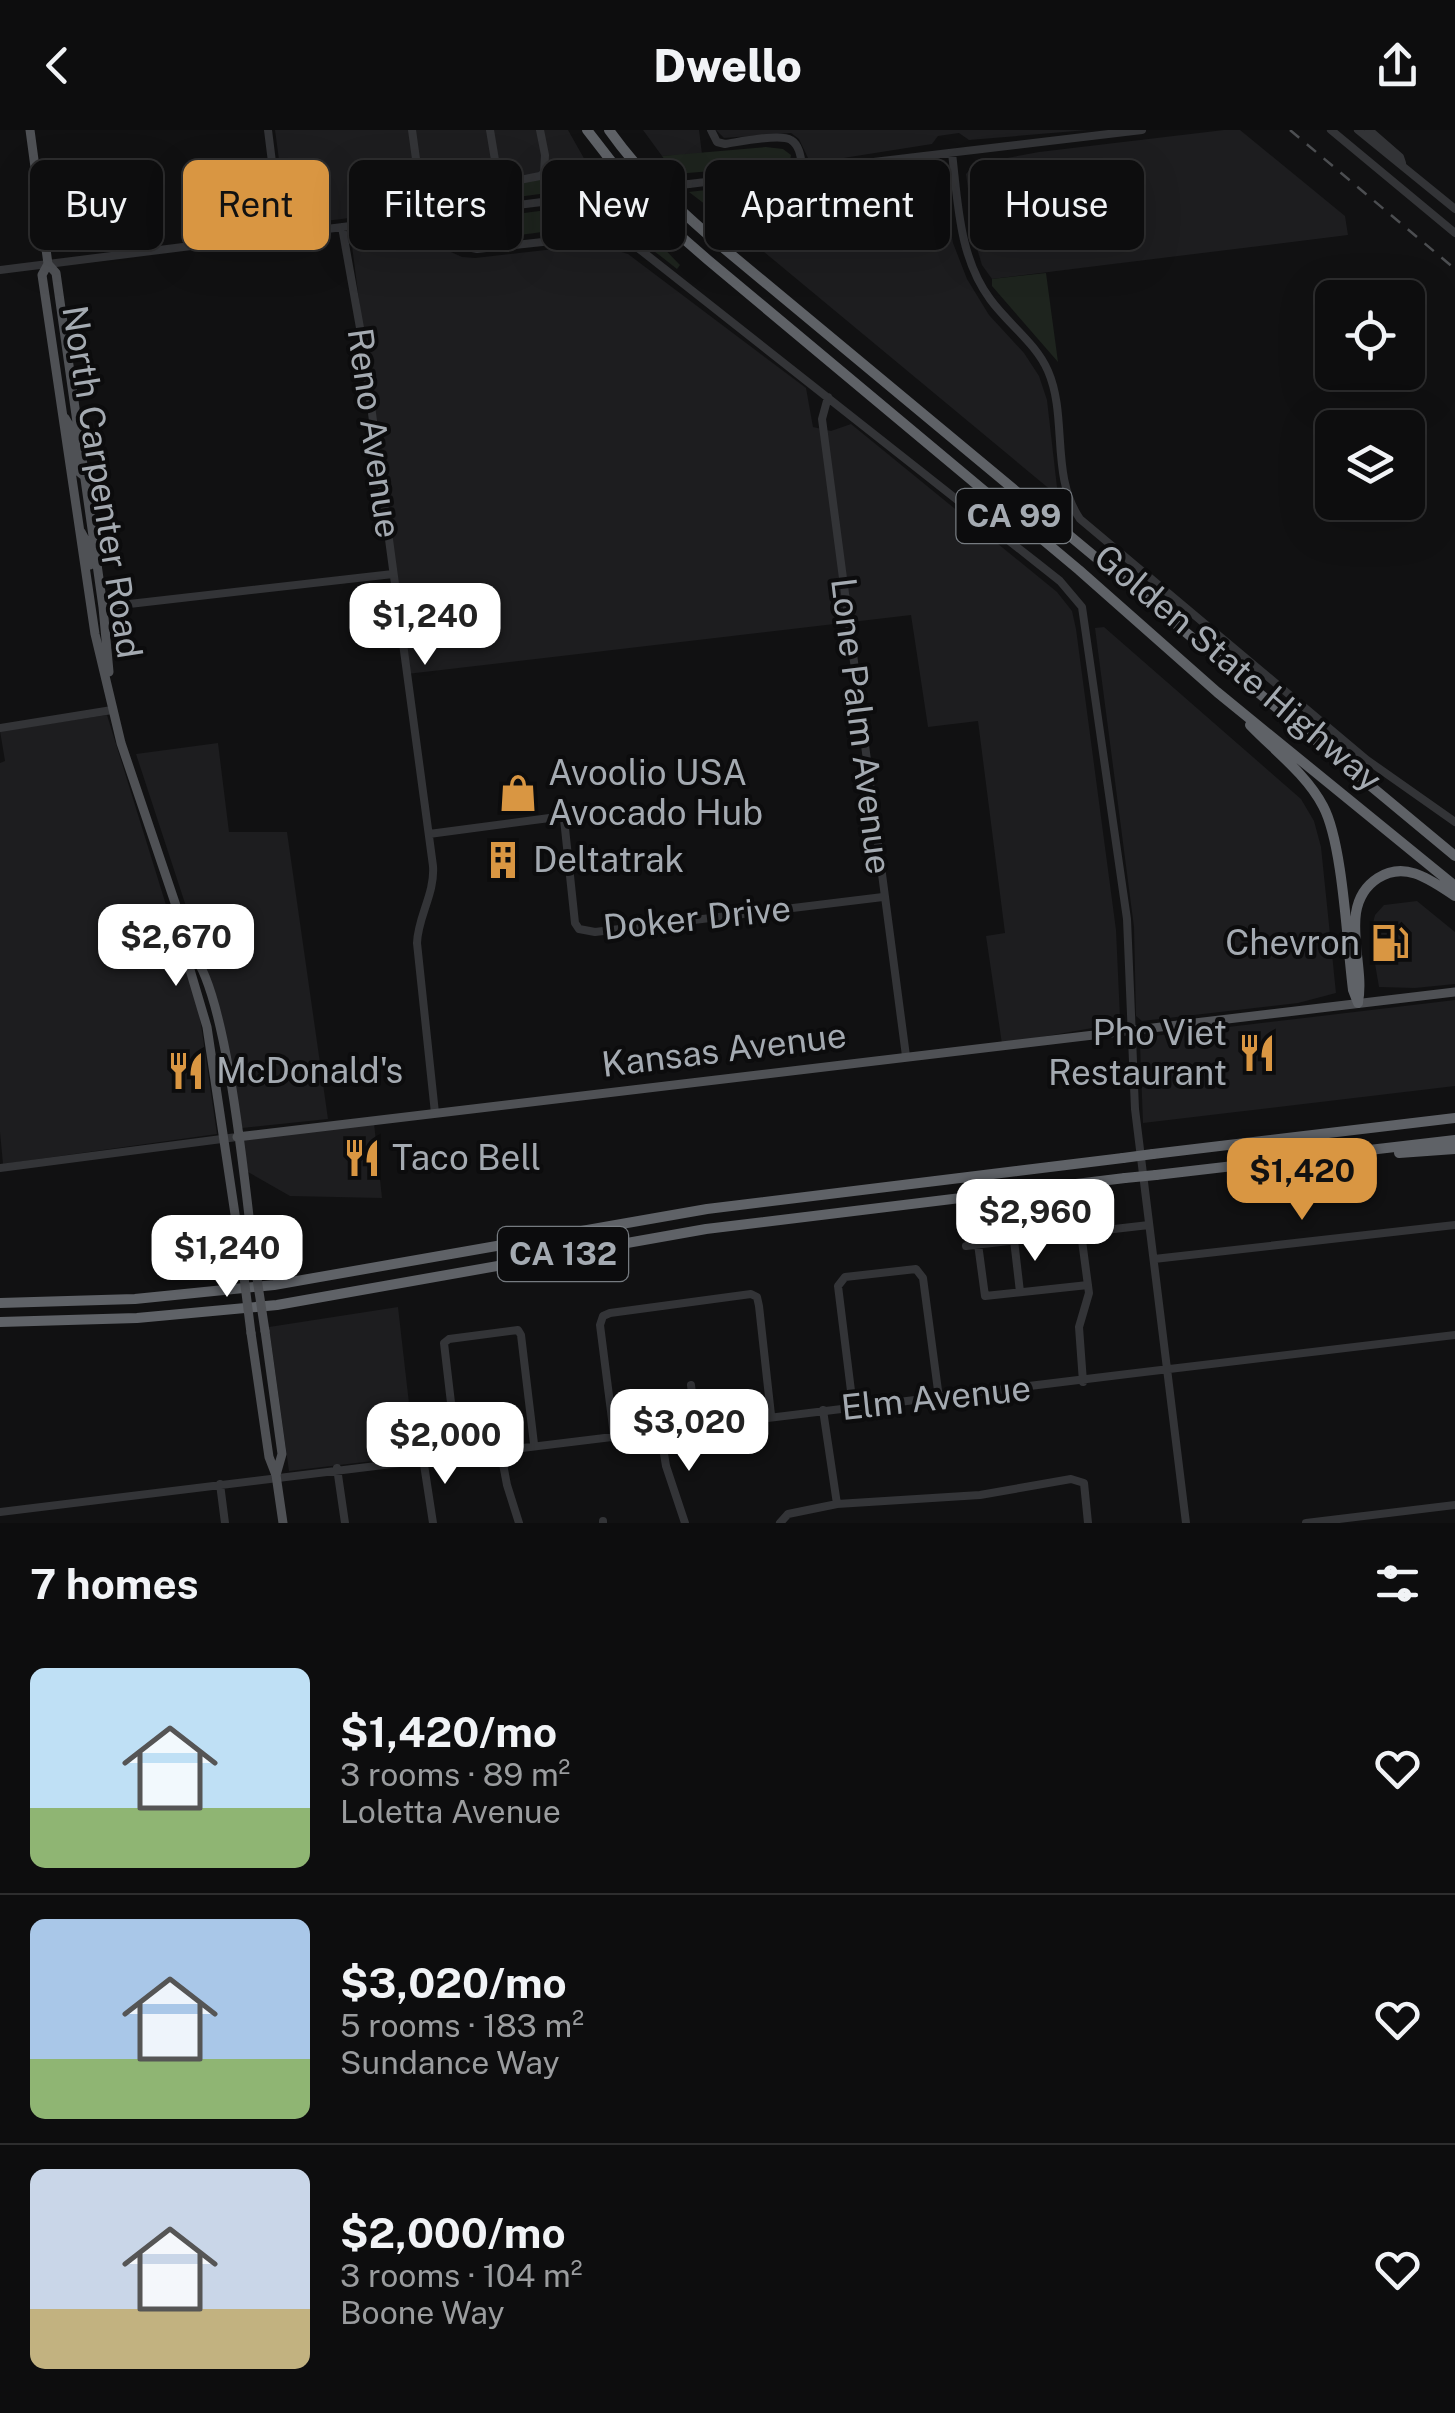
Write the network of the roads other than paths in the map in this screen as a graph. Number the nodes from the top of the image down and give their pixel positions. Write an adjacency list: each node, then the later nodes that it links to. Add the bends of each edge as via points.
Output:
1 (30, 130): 30 (main road, North Carpenter Road)
2 (268, 130): 14 (street)
3 (412, 130): 15 (street)
4 (490, 130): 16 (street)
5 (540, 130): 20 (street, via 544,173)
6 (587, 130): 38 (highway, Golden State Highway / CA 99, via 646,206)
7 (609, 130): 43 (highway, Golden State Highway / CA 99, via 664,196 721,246)
8 (711, 130): 17 (street, via 725,144 791,140)
9 (1142, 130): 13 (street)
10 (1331, 130): 27 (street)
11 (1358, 130): 19 (street)
12 (1369, 130): 19 (street)
13 (952, 153): 18 (street); 41 (street, via 970,263 1048,371 1066,484 1080,519 1368,760)
14 (272, 160)
15 (416, 160)
16 (495, 160)
17 (801, 160)
18 (894, 160)
19 (1404, 167): 23 (street)
20 (522, 180)
21 (705, 182): 22 (street, bridge)
22 (522, 205)
23 (1455, 210)
24 (349, 226): 25 (street)
25 (342, 227): 26 (street); 36 (street, Reno Avenue)
26 (329, 228)
27 (1455, 233)
28 (522, 243): 32 (street, via 588,237 638,248)
29 (183, 247): 30 (street)
30 (48, 264): 31 (street); 33 (main road, North Carpenter Road, via 42,275); 34 (main road, North Carpenter Road, via 56,273)
31 (0, 270)
32 (828, 397): 45 (street, Lone Palm Avenue, via 822,419); 50 (street, via 1060,581 1082,607 1127,919)
33 (62, 412): 34 (main road, via 72,430 78,472); 35 (main road, North Carpenter Road)
34 (85, 476): 37 (main road, North Carpenter Road)
35 (78, 525): 37 (main road, via 87,543 94,601); 39 (main road, North Carpenter Road)
36 (393, 574): 37 (street); 42 (street, Reno Avenue)
37 (103, 607): 39 (main road, North Carpenter Road)
38 (1218, 692): 44 (highway, Golden State Highway / CA 99); 49 (highway, via 1324,806)
39 (112, 710): 40 (street); 47 (main road, North Carpenter Road)
40 (0, 728)
41 (1455, 822)
42 (429, 834): 45 (street, Doker Drive, via 564,820 575,922 595,932); 52 (street, Reno Avenue, via 433,884 417,943)
43 (1455, 856)
44 (1455, 886)
45 (883, 896): 51 (street, Lone Palm Avenue)
46 (1455, 896): 49 (highway, via 1407,871 1384,874 1368,886 1355,924)
47 (192, 953): 54 (main road, North Carpenter Road, via 218,1021); 55 (main road, North Carpenter Road, via 188,963 207,1027)
48 (1455, 992): 49 (main road, Kansas Avenue)
49 (1358, 1003): 50 (main road, Kansas Avenue)
50 (1133, 1028): 51 (main road, Kansas Avenue); 60 (street)
51 (906, 1056): 52 (main road, Kansas Avenue)
52 (435, 1113): 54 (main road, Kansas Avenue)
53 (1455, 1118): 69 (highway, CA 132, bridge, via 677,1214 274,1286)
54 (237, 1137): 55 (street, Kansas Avenue); 87 (main road, North Carpenter Road, bridge, via 282,1454)
55 (224, 1139): 59 (street, Kansas Avenue); 87 (main road, North Carpenter Road, bridge)
56 (1455, 1140): 58 (highway)
57 (1455, 1149): 58 (highway, CA 132)
58 (1258, 1163): 70 (highway, CA 132, bridge, via 706,1229 304,1301 136,1318)
59 (0, 1168)
60 (1149, 1225): 62 (street); 66 (street)
61 (1455, 1226): 66 (street)
62 (1081, 1232): 63 (street); 67 (street)
63 (1014, 1240): 64 (street); 68 (street)
64 (978, 1244): 65 (street); 68 (street, via 985,1296)
65 (966, 1246)
66 (1154, 1258): 72 (street)
67 (1088, 1285): 68 (street); 73 (street, via 1079,1327)
68 (1020, 1292)
69 (0, 1303)
70 (0, 1322)
71 (1455, 1335): 72 (street, Elm Avenue)
72 (1168, 1369): 73 (street, Elm Avenue); 101 (street)
73 (1084, 1382): 75 (street, Elm Avenue)
74 (691, 1385): 79 (street)
75 (939, 1398): 76 (street, Elm Avenue); 76 (street, via 923,1278 916,1269 845,1278 838,1286)
76 (853, 1407): 77 (street, Elm Avenue)
77 (823, 1410): 78 (street, Elm Avenue); 89 (street)
78 (770, 1415): 79 (street, Elm Avenue); 81 (street, via 759,1306 751,1294 603,1316)
79 (696, 1425): 80 (street, Elm Avenue)
80 (660, 1429): 81 (street, Elm Avenue); 99 (street)
81 (614, 1435): 82 (street, Elm Avenue)
82 (534, 1444): 83 (street, Elm Avenue); 84 (street, via 518,1330 450,1338 444,1342)
83 (500, 1448): 84 (street, Elm Avenue); 98 (street)
84 (456, 1454): 85 (street, Elm Avenue)
85 (423, 1458): 86 (street, Elm Avenue); 97 (street)
86 (338, 1468): 87 (street, Elm Avenue); 96 (street)
87 (276, 1475): 88 (street, Elm Avenue); 95 (main road, North Carpenter Road)
88 (220, 1484): 91 (street, Elm Avenue); 94 (street)
89 (837, 1504): 93 (street); 100 (street, via 980,1494 1071,1479 1084,1482)
90 (1455, 1505): 92 (street)
91 (0, 1512)
92 (1390, 1519): 102 (street)
93 (780, 1521)
94 (225, 1523)
95 (283, 1523)
96 (345, 1523)
97 (433, 1523)
98 (519, 1523)
99 (685, 1523)
100 (1088, 1523)
101 (1186, 1523)
102 (1306, 1523)

